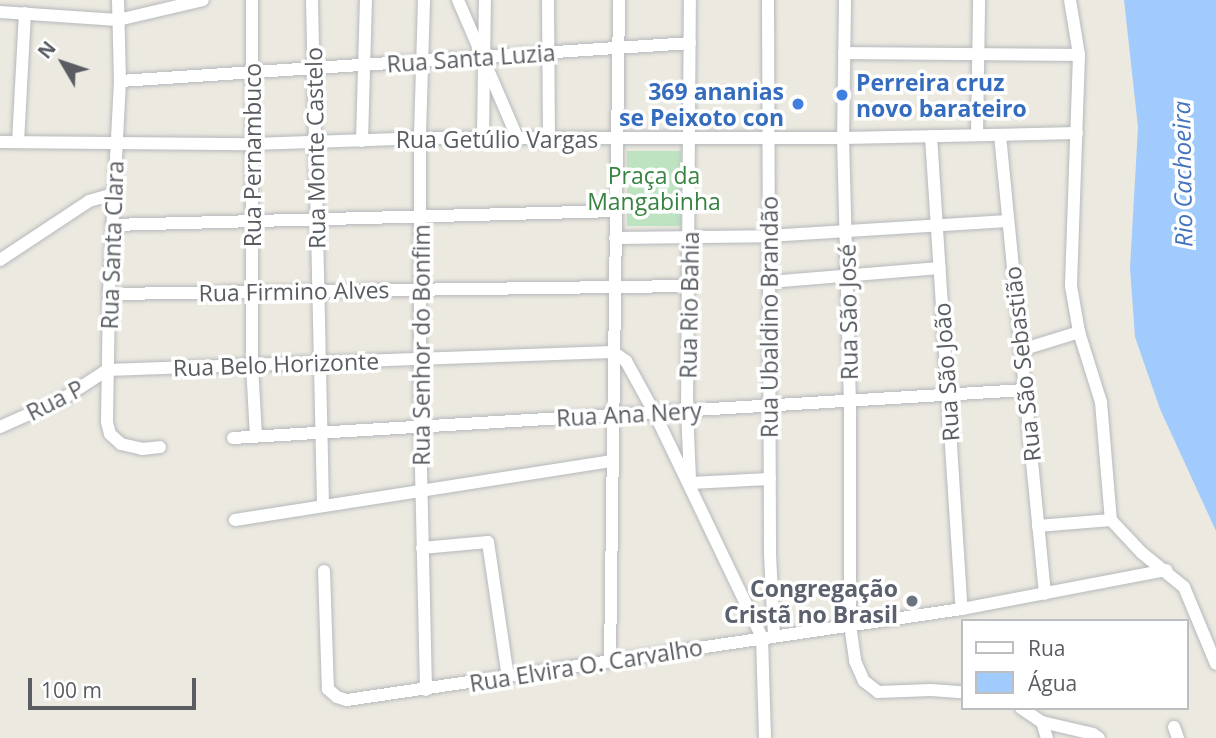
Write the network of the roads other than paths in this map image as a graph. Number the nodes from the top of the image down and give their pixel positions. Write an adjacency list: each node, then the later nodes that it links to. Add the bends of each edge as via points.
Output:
1 (118, 0): 18 (street, Rua Santa Clara)
2 (203, 0): 18 (street)
3 (252, 0): 29 (street, Rua Pernambuco)
4 (312, 0): 28 (street, Rua Monte Castelo)
5 (366, 0): 27 (street)
6 (424, 0): 26 (street, Rua Senhor do Bonfim)
7 (458, 0): 25 (street)
8 (485, 0): 25 (street)
9 (548, 0): 21 (street)
10 (619, 0): 20 (street)
11 (690, 0): 19 (street, Rua Rio Bahia)
12 (768, 0): 38 (street, Rua Ubaldino Brandão)
13 (845, 0): 22 (street, Rua São José)
14 (979, 0): 23 (street)
15 (1070, 0): 24 (street)
16 (0, 12): 17 (street)
17 (25, 13): 18 (street); 46 (street)
18 (118, 20): 30 (street, Rua Santa Clara)
19 (690, 43): 20 (street, Rua Santa Luzia); 42 (street, Rua Rio Bahia)
20 (617, 48): 21 (street, Rua Santa Luzia); 37 (street)
21 (548, 52): 25 (street, Rua Santa Luzia); 41 (street)
22 (844, 53): 23 (street); 39 (street, Rua São José)
23 (978, 54): 24 (street); 32 (street)
24 (1079, 55): 31 (street)
25 (484, 57): 26 (street, Rua Santa Luzia); 36 (street); 40 (street)
26 (421, 61): 27 (street, Rua Santa Luzia); 35 (street, Rua Senhor do Bonfim)
27 (365, 65): 28 (street, Rua Santa Luzia); 44 (street)
28 (314, 68): 29 (street, Rua Santa Luzia); 43 (street, Rua Monte Castelo)
29 (252, 73): 30 (street, Rua Santa Luzia); 48 (street, Rua Pernambuco)
30 (120, 81): 47 (street, Rua Santa Clara)
31 (1077, 133): 34 (street, Rua Getúlio Vargas); 71 (street, via 1071,286)
32 (977, 134): 33 (street, Rua Getúlio Vargas); 34 (street, Rua Getúlio Vargas)
33 (931, 135): 39 (street, Rua Getúlio Vargas); 56 (street, Rua São João)
34 (1000, 135): 54 (street, Rua São Sebastião)
35 (420, 138): 36 (street, Rua Getúlio Vargas); 44 (street, Rua Getúlio Vargas); 51 (street, Rua Senhor do Bonfim)
36 (483, 138): 40 (street, Rua Getúlio Vargas)
37 (616, 138): 41 (street, Rua Getúlio Vargas); 42 (street, Rua Getúlio Vargas); 50 (street)
38 (768, 138): 39 (street, Rua Getúlio Vargas); 42 (street, Rua Getúlio Vargas); 59 (street, Rua Ubaldino Brandão)
39 (843, 138): 57 (street, Rua São José)
40 (518, 139): 41 (street, Rua Getúlio Vargas)
41 (549, 139)
42 (690, 139): 58 (street, Rua Rio Bahia)
43 (314, 141): 44 (street, Rua Getúlio Vargas); 48 (street, Rua Getúlio Vargas); 52 (street, Rua Monte Castelo)
44 (362, 141)
45 (0, 142): 46 (street, Rua Getúlio Vargas)
46 (18, 142): 47 (street, Rua Getúlio Vargas)
47 (116, 143): 48 (street, Rua Getúlio Vargas); 49 (street, Rua Santa Clara)
48 (252, 144): 53 (street, Rua Pernambuco)
49 (113, 194): 55 (street, Rua Santa Clara); 61 (street, via 89,201)
50 (615, 211): 51 (street); 60 (street)
51 (421, 216): 52 (street); 67 (street, Rua Senhor do Bonfim)
52 (315, 219): 53 (street); 68 (street, Rua Monte Castelo)
53 (252, 221): 55 (street); 69 (street, Rua Pernambuco)
54 (1008, 221): 56 (street); 72 (street, Rua São Sebastião)
55 (112, 225): 70 (street, Rua Santa Clara)
56 (937, 227): 57 (street); 62 (street, Rua São João)
57 (846, 233): 59 (street); 63 (street, Rua São José)
58 (690, 236): 59 (street); 60 (street); 65 (street, Rua Rio Bahia)
59 (768, 236): 64 (street, Rua Ubaldino Brandão)
60 (614, 238): 66 (street)
61 (0, 260)
62 (939, 268): 63 (street); 79 (street, Rua São João)
63 (846, 274): 64 (street); 80 (street, Rua São José)
64 (769, 282): 81 (street, Rua Ubaldino Brandão)
65 (689, 286): 66 (street, Rua Firmino Alves); 82 (street, Rua Rio Bahia)
66 (614, 287): 67 (street, Rua Firmino Alves); 73 (street)
67 (420, 290): 68 (street, Rua Firmino Alves); 74 (street, Rua Senhor do Bonfim)
68 (317, 291): 69 (street, Rua Firmino Alves); 75 (street, Rua Monte Castelo)
69 (252, 292): 70 (street, Rua Firmino Alves); 76 (street, Rua Pernambuco)
70 (109, 294): 77 (street, Rua Santa Clara)
71 (1079, 332): 72 (street); 97 (street, via 1101,402)
72 (1021, 350): 78 (street, Rua São Sebastião)
73 (613, 352): 74 (street, Rua Belo Horizonte); 83 (street, via 626,361); 84 (street)
74 (421, 358): 75 (street, Rua Belo Horizonte); 85 (street, Rua Senhor do Bonfim)
75 (318, 362): 76 (street, Rua Belo Horizonte); 87 (street, Rua Monte Castelo)
76 (252, 365): 77 (street, Rua Belo Horizonte); 88 (street, Rua Pernambuco)
77 (107, 370): 86 (street, Rua P, via 61,400); 90 (street, Rua Santa Clara, via 110,434 131,448)
78 (1025, 390): 79 (street, Rua Ana Nery); 98 (street, Rua São Sebastião)
79 (948, 394): 80 (street, Rua Ana Nery); 103 (street, Rua São João)
80 (850, 402): 81 (street, Rua Ana Nery); 104 (street, Rua São José)
81 (769, 406): 82 (street, Rua Ana Nery); 92 (street, Rua Ubaldino Brandão)
82 (687, 411): 83 (street, Rua Ana Nery); 93 (street, Rua Rio Bahia)
83 (654, 412): 84 (street, Rua Ana Nery); 93 (street)
84 (613, 414): 85 (street, Rua Ana Nery); 91 (street)
85 (420, 425): 87 (street, Rua Ana Nery); 94 (street, Rua Senhor do Bonfim)
86 (0, 427)
87 (320, 432): 88 (street, Rua Ana Nery); 95 (street, Rua Monte Castelo)
88 (256, 436): 89 (street, Rua Ana Nery)
89 (233, 438)
90 (160, 447)
91 (612, 461): 94 (street); 106 (street)
92 (770, 479): 93 (street); 105 (street, Rua Ubaldino Brandão)
93 (690, 483): 105 (street, Rua Rio Bahia)
94 (421, 489): 95 (street); 99 (street, Rua Senhor do Bonfim)
95 (323, 506): 96 (street)
96 (235, 520)
97 (1111, 520): 98 (street); 100 (street, via 1142,553)
98 (1038, 526): 102 (street, Rua São Sebastião)
99 (422, 548): 108 (street, via 488,542); 109 (street, Rua Senhor do Bonfim)
100 (1166, 570): 102 (street, Rua Elvira O. Carvalho); 107 (street, via 1188,592)
101 (324, 571): 109 (street, Rua Elvira O. Carvalho, via 328,689 347,700)
102 (1045, 594): 103 (street, Rua Elvira O. Carvalho)
103 (962, 609): 104 (street, Rua Elvira O. Carvalho)
104 (850, 624): 105 (street, Rua Elvira O. Carvalho); 110 (street, Rua São José, via 858,672 870,688 893,694)
105 (768, 636): 106 (street, Rua Elvira O. Carvalho); 113 (street, Rua Ubaldino Brandão)
106 (610, 662): 108 (street, Rua Elvira O. Carvalho)
107 (1216, 664)
108 (508, 677): 109 (street, Rua Elvira O. Carvalho)
109 (426, 690)
110 (960, 692)
111 (1024, 710): 112 (street)
112 (1042, 722): 114 (street); 115 (street)
113 (765, 738)
114 (1047, 738)
115 (1099, 738)

